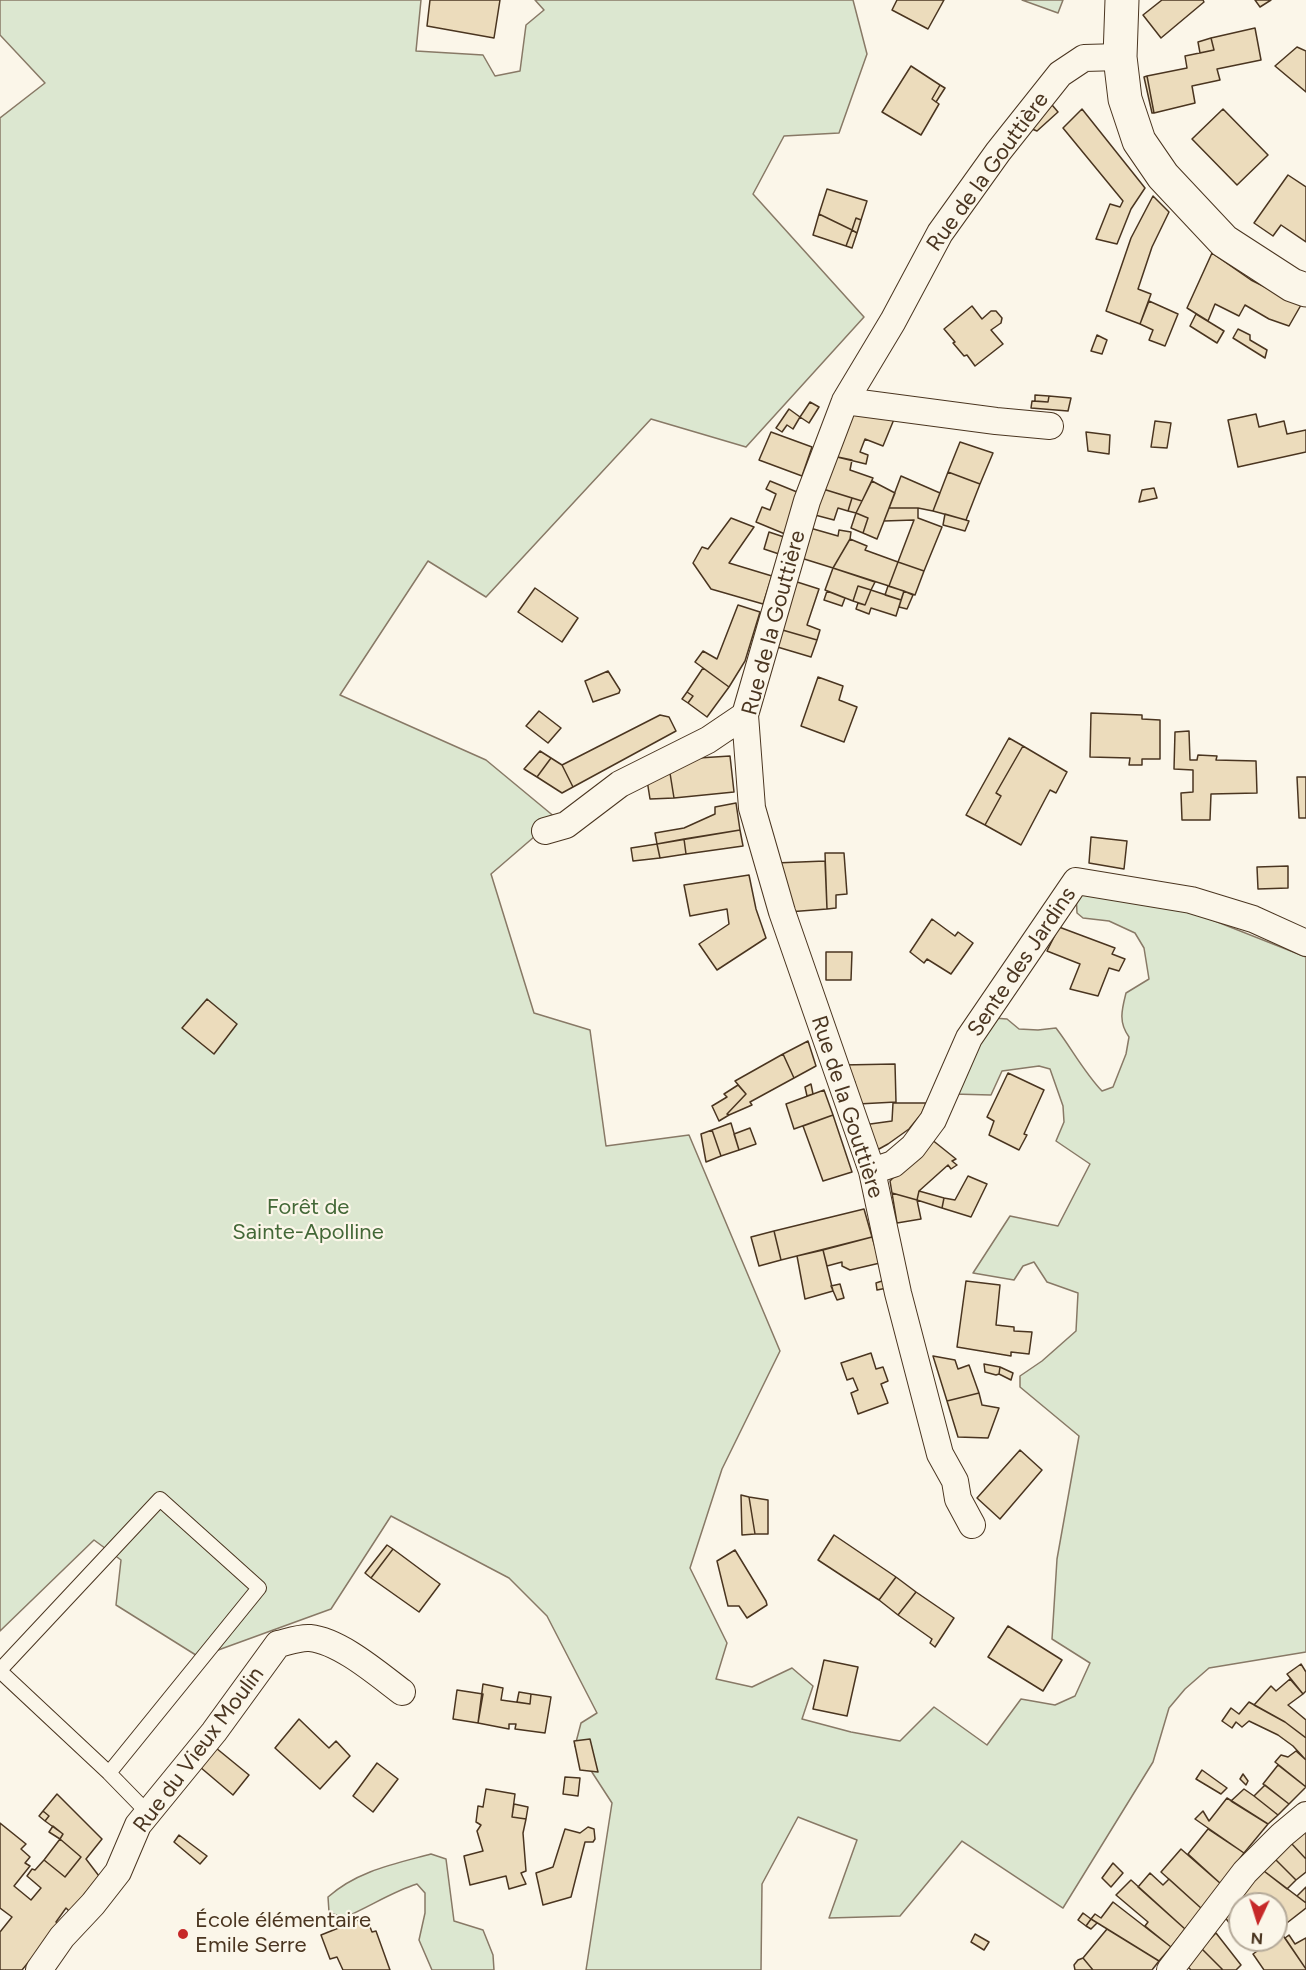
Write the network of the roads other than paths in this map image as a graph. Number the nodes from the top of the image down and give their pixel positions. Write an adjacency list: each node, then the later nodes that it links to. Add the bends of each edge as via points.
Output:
1 (1122, 0): 2 (street)
2 (1120, 57): 3 (street, via 1125,99 1139,141 1163,176 1224,241); 4 (street, Rue de la Gouttière, via 1084,58 1060,74 940,233)
3 (1306, 290)
4 (845, 400): 5 (street); 6 (street, Rue de la Gouttière, via 807,501)
5 (1050, 426)
6 (745, 715): 7 (street, via 708,740 620,784 566,825); 9 (street, Rue de la Gouttière, via 752,808 782,912)
7 (545, 831)
8 (1306, 943): 9 (street, Sente des Jardins, via 1254,919 1191,900 1076,881 969,1038 933,1120 914,1147 893,1164)
9 (872, 1171): 10 (street, Rue de la Gouttière, via 898,1293 940,1454)
10 (972, 1525)
11 (0, 1671): 13 (lane); 13 (lane, via 160,1499 259,1588)
12 (402, 1692): 14 (street, Rue du Vieux Moulin, via 329,1642 308,1637 278,1644 214,1732)
13 (110, 1773): 14 (lane)
14 (147, 1813): 16 (street, Rue du Vieux Moulin, via 118,1872)
15 (1306, 1815): 17 (street, via 1245,1872)
16 (39, 1970)
17 (1170, 1970)

